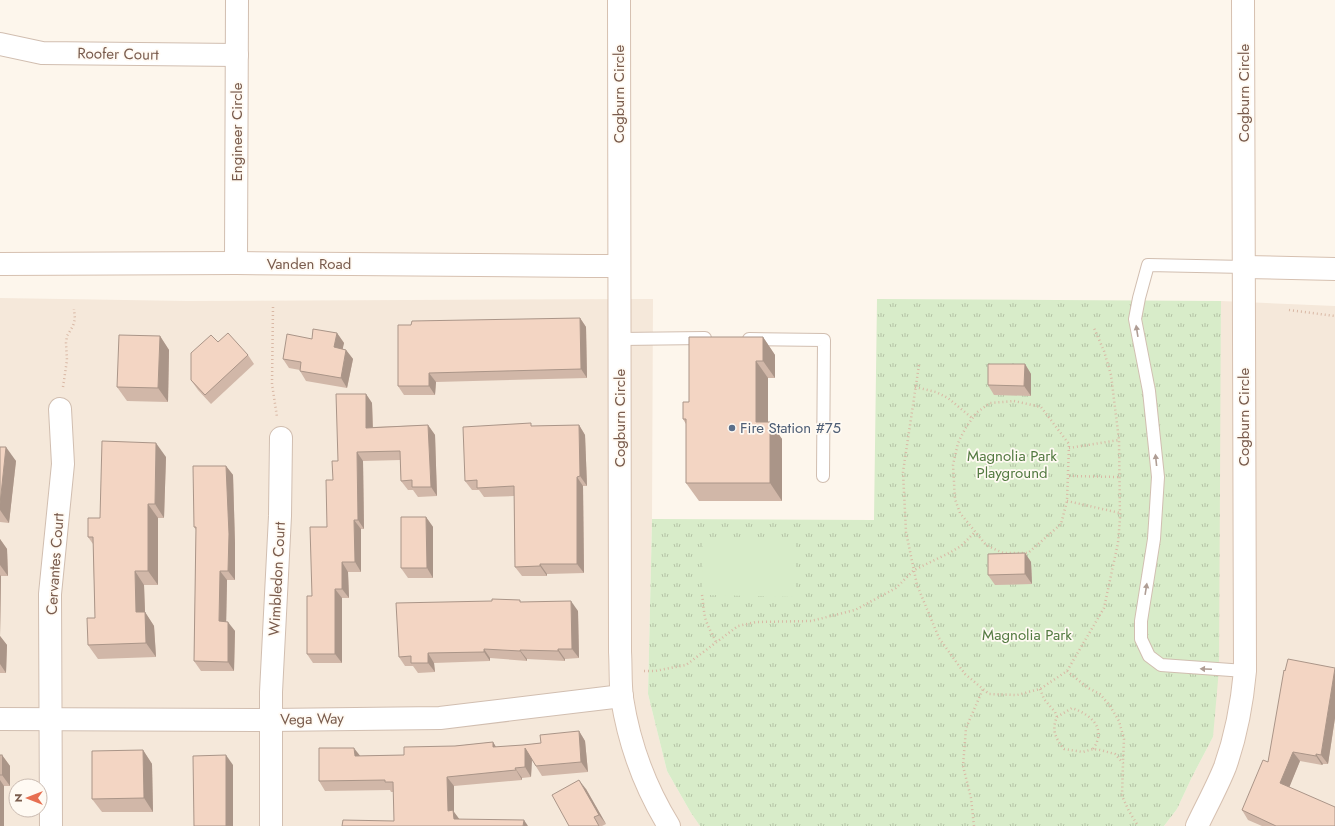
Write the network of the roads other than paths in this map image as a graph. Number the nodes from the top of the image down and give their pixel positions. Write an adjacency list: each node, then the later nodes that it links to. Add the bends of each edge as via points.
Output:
1 (237, 0): 5 (street, Engineer Circle)
2 (619, 0): 8 (street, Cogburn Circle)
3 (1243, 0): 9 (street, Cogburn Circle)
4 (0, 44): 5 (street, Roofer Court, via 42,53)
5 (237, 55): 6 (street, Engineer Circle)
6 (236, 263): 7 (street, Vanden Road); 8 (street, Vanden Road)
7 (0, 264)
8 (619, 266): 13 (street, Cogburn Circle)
9 (1245, 267): 10 (street); 17 (street, Cogburn Circle); 17 (lane, one-way to 9, via 1161,666 1149,656 1141,639 1141,621 1154,539 1158,477 1149,391 1135,319 1148,265)
10 (1335, 269)
11 (714, 338): 13 (lane)
12 (738, 338): 16 (lane, via 824,340)
13 (620, 339): 18 (street, Cogburn Circle)
14 (60, 409): 20 (street, Cervantes Court, via 63,464 50,594)
15 (281, 438): 21 (street, Wimbledon Court)
16 (823, 476)
17 (1245, 671): 25 (street, Cogburn Circle, via 1235,734 1224,768)
18 (622, 696): 21 (street, Vega Way, via 440,718); 24 (street, Cogburn Circle, via 629,734 638,761 656,804)
19 (0, 719): 20 (street, Vega Way)
20 (50, 719): 21 (street, Vega Way); 22 (street, Cervantes Court)
21 (271, 720): 23 (street, Wimbledon Court)
22 (50, 826)
23 (271, 826)
24 (669, 826)
25 (1197, 826)

